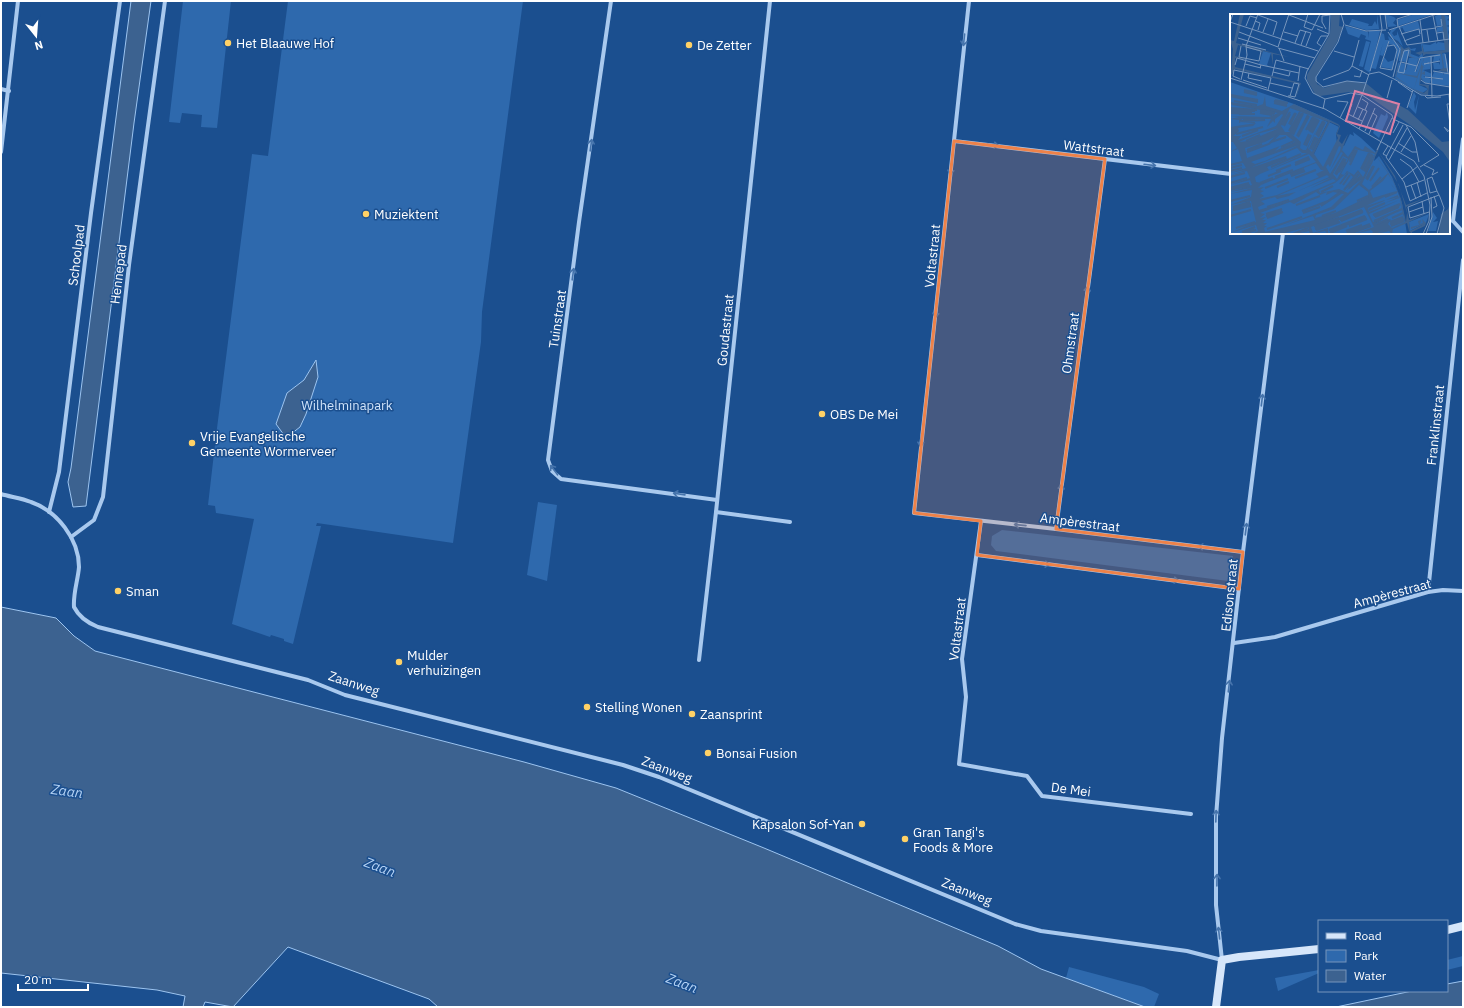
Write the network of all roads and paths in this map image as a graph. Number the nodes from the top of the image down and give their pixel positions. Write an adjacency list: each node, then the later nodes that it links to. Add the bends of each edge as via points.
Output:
1 (18, 1): 8 (street)
2 (120, 1): 20 (street, Schoolpad, via 59,472)
3 (165, 1): 26 (street, Hennepad, via 129,265 103,497 94,520)
4 (611, 1): 19 (street, Tuinstraat, one-way to 4, via 561,478 552,471 548,460)
5 (770, 1): 19 (street, Goudastraat)
6 (969, 1): 10 (street, Voltastraat, one-way to 10)
7 (1, 90): 8 (street)
8 (9, 91): 11 (street)
9 (1463, 140): 14 (street)
10 (954, 141): 12 (street, Wattstraat, one-way to 12); 22 (street, Voltastraat, one-way to 22)
11 (1, 152)
12 (1105, 159): 13 (street, Wattstraat, one-way to 13); 25 (street, Ohmstraat, one-way to 12)
13 (1230, 174)
14 (1451, 221): 15 (street)
15 (1463, 232)
16 (1283, 234): 27 (street, Edisonstraat, one-way to 16)
17 (1463, 260): 31 (street, Franklinstraat)
18 (1, 494): 20 (street, via 31,502)
19 (718, 500): 21 (street, Goudastraat)
20 (49, 512): 26 (street)
21 (716, 512): 24 (street); 33 (street, Goudastraat)
22 (914, 513): 23 (street, Ampèrestraat)
23 (981, 521): 25 (street, Ampèrestraat, one-way to 23); 28 (street, Voltastraat)
24 (790, 522)
25 (1056, 529): 27 (street, Ampèrestraat, one-way to 25)
26 (71, 536): 39 (street, Zaanweg, via 78,562 74,607 89,623 98,627 308,680 345,695 623,765 659,777 1021,926 1187,951)
27 (1243, 552): 29 (street, Edisonstraat)
28 (977, 555): 29 (street, one-way to 29); 34 (street, Voltastraat, via 962,659 966,697)
29 (1239, 589): 32 (street, Edisonstraat)
30 (1463, 591): 31 (street, Ampèrestraat)
31 (1428, 592): 32 (street, Ampèrestraat, via 1275,637)
32 (1234, 643): 39 (street, Edisonstraat, one-way to 32, via 1216,905 1216,817 1222,738)
33 (699, 660)
34 (959, 764): 35 (street, De Mei, via 1027,776 1042,796)
35 (1191, 814)
36 (1463, 926): 37 (main road)
37 (1448, 930)
38 (1318, 949): 39 (main road, Zaanweg)
39 (1222, 960): 40 (main road)
40 (1216, 1007)

